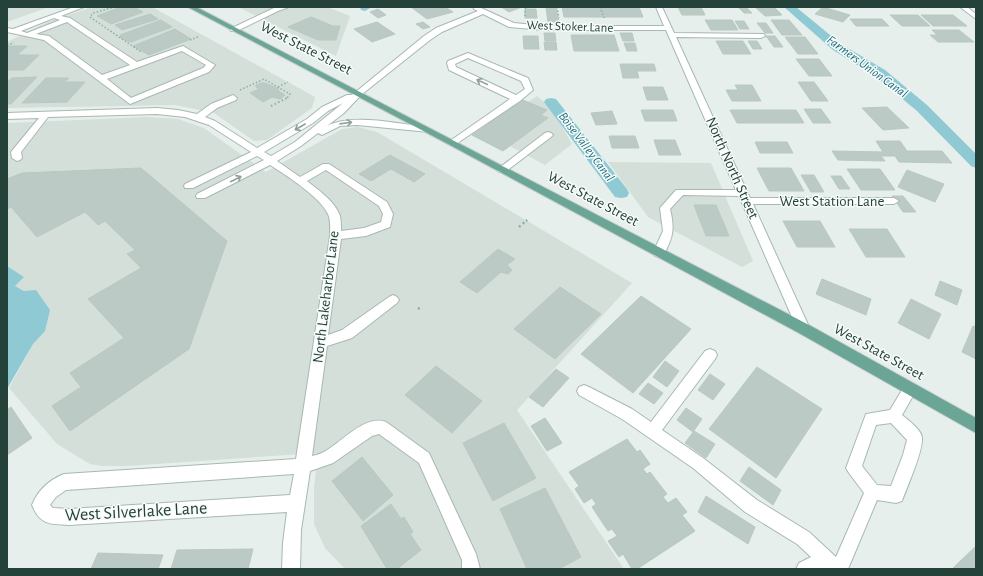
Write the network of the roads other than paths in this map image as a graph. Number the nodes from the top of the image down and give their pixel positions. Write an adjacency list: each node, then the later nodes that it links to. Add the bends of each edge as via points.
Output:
1 (60, 7): 14 (street)
2 (81, 7): 10 (street)
3 (192, 7): 13 (main road, West State Street)
4 (286, 7): 8 (street)
5 (474, 7): 9 (street, West Stoker Lane)
6 (660, 7): 15 (street, North North Street)
7 (963, 7): 11 (street)
8 (276, 8): 13 (street)
9 (482, 12): 15 (street, West Stoker Lane, via 512,24 544,28); 20 (street, via 439,30)
10 (53, 16): 12 (street); 14 (street)
11 (976, 17)
12 (68, 19): 16 (street); 18 (street)
13 (234, 29): 20 (main road, West State Street)
14 (9, 31): 16 (street)
15 (670, 32): 17 (street, West Stoker Lane); 39 (street, North North Street)
16 (28, 35): 19 (street, via 46,38)
17 (761, 36)
18 (136, 65): 19 (street); 23 (street, via 183,48 211,65 206,70)
19 (101, 78): 23 (street)
20 (358, 93): 28 (main road, West State Street); 31 (street, via 341,111); 32 (street, one-way to 32, via 325,109 310,121)
21 (235, 95): 27 (street)
22 (517, 99): 22 (street, one-way to 22, via 452,68 451,63 468,55 525,80 529,90); 30 (street)
23 (130, 101): 24 (street)
24 (123, 112): 25 (street, North Lakeharbor Lane); 27 (street, North Lakeharbor Lane, via 179,112)
25 (46, 114): 26 (street, North Lakeharbor Lane); 33 (street, via 16,152)
26 (7, 116)
27 (199, 117): 32 (street, North Lakeharbor Lane)
28 (426, 130): 30 (main road, West State Street); 31 (street, one-way to 28, via 338,124 348,122)
29 (548, 135): 35 (street)
30 (453, 143): 35 (main road, West State Street)
31 (298, 144): 34 (street)
32 (256, 152): 34 (street, North Lakeharbor Lane); 37 (street)
33 (17, 158)
34 (270, 161): 36 (street, North Lakeharbor Lane); 38 (street, one-way to 34)
35 (502, 170): 42 (main road, West State Street)
36 (300, 181): 41 (street, North Lakeharbor Lane, via 334,214); 41 (street, via 326,166 383,204 388,214 386,224 366,232)
37 (189, 186)
38 (201, 196)
39 (745, 197): 40 (street, West Station Lane); 42 (street, West Station Lane, via 680,192 665,208 668,237); 44 (street, North North Street)
40 (894, 201)
41 (336, 236): 45 (street, North Lakeharbor Lane)
42 (659, 253): 44 (main road, West State Street)
43 (392, 300): 45 (street, via 347,334)
44 (804, 329): 47 (main road, West State Street)
45 (321, 343): 52 (street, North Lakeharbor Lane)
46 (710, 355): 51 (street)
47 (910, 389): 49 (street); 50 (main road, West State Street)
48 (584, 391): 51 (street, via 627,414)
49 (894, 416): 53 (street, via 871,419 854,468); 53 (street, via 915,438 911,455 896,495)
50 (976, 426)
51 (652, 432): 59 (street, via 698,463 750,506 803,538)
52 (303, 466): 54 (street, North Lakeharbor Lane); 54 (street, West Silverlake Lane, via 64,482 50,491 40,505 49,516 69,517); 56 (street, via 328,458 368,430 380,427 424,458 470,560)
53 (873, 492): 59 (street)
54 (296, 503): 55 (street, North Lakeharbor Lane, via 290,550)
55 (291, 569)
56 (471, 569)
57 (806, 569): 58 (street, via 811,565)
58 (830, 569)
59 (838, 569)

